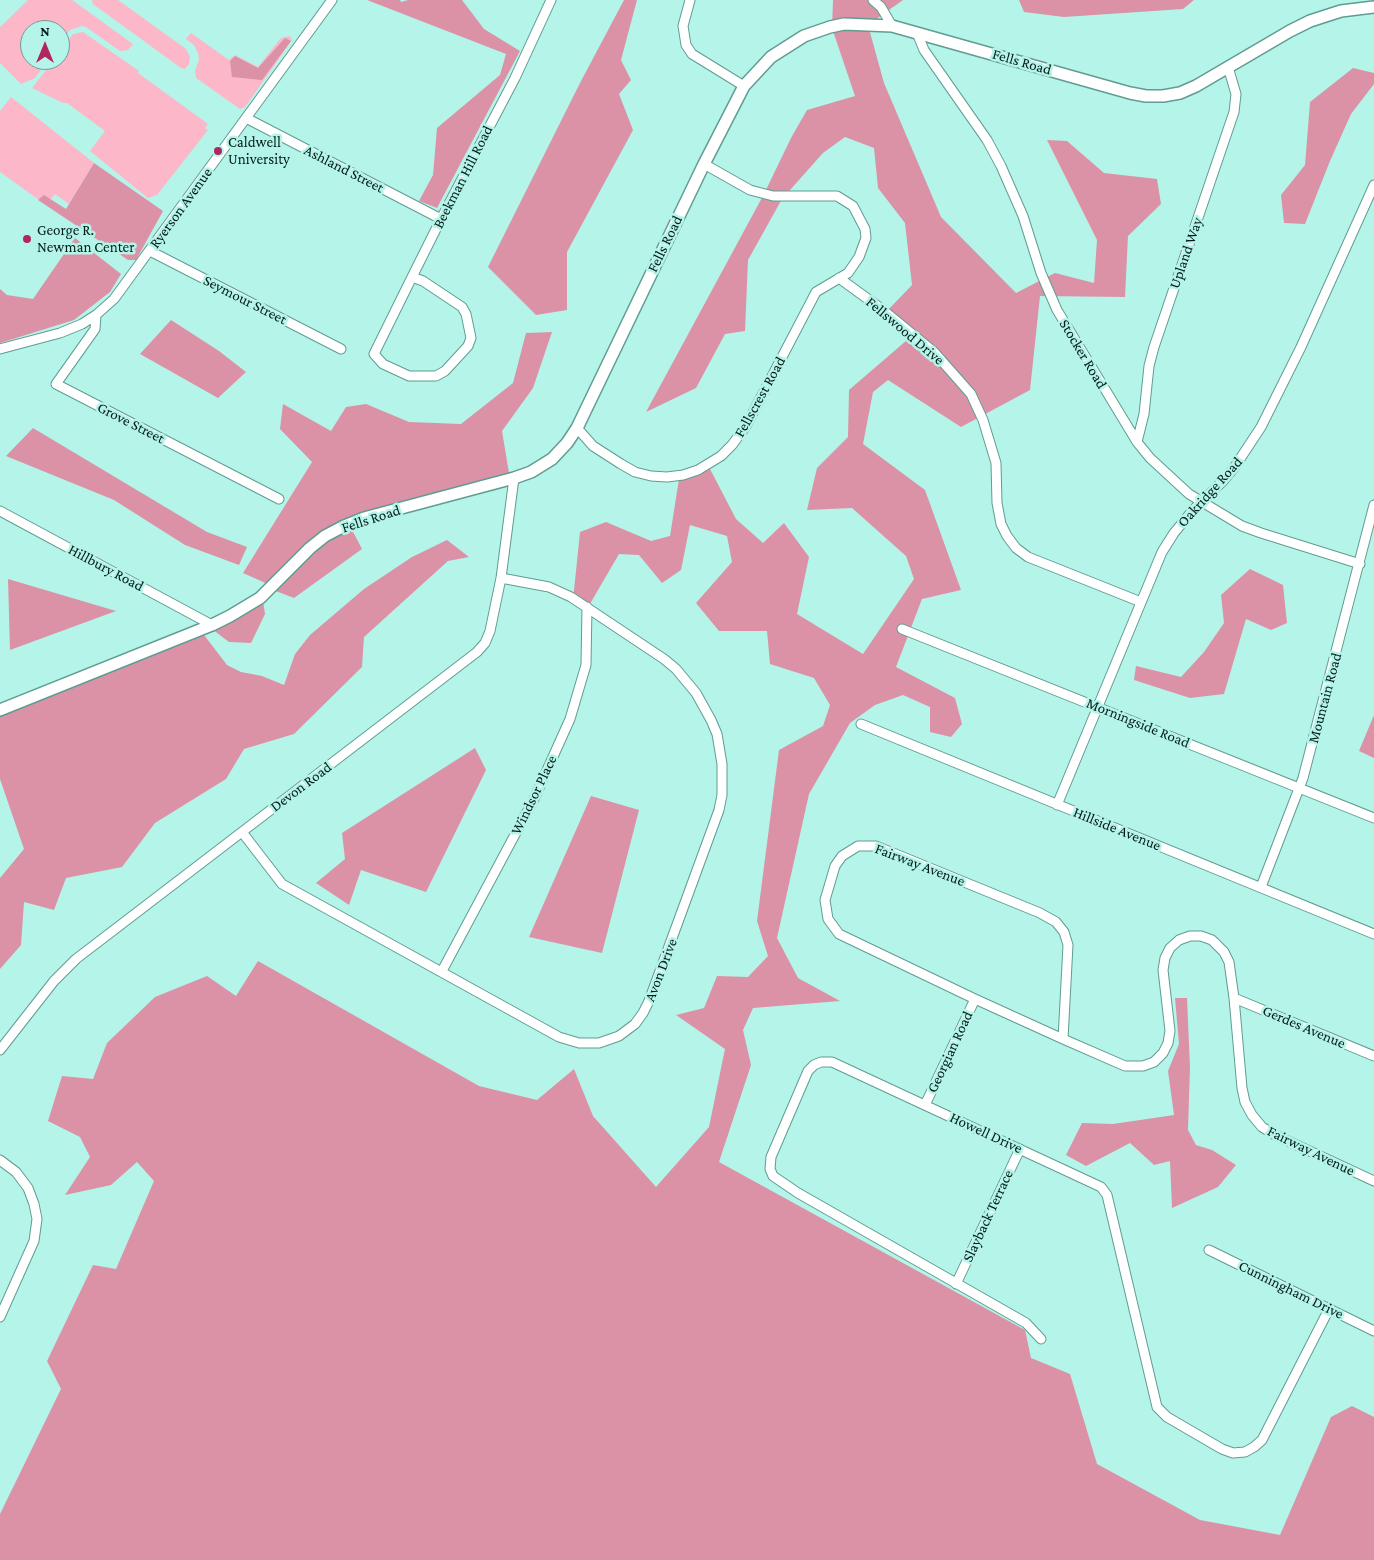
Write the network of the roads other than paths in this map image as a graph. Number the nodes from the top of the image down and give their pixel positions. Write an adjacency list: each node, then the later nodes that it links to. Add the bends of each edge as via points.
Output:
1 (332, 0): 10 (street, Ryerson Avenue)
2 (551, 0): 14 (street, Beekman Hill Road, via 515,78)
3 (690, 0): 9 (street, via 683,26 686,45 692,54)
4 (873, 0): 6 (street)
5 (1374, 7): 8 (street, Fells Road, via 1341,11 1310,21)
6 (892, 26): 7 (street, Fells Road); 9 (street, Fells Road, via 844,24 817,30 781,49)
7 (917, 33): 8 (street, Fells Road, via 1146,96 1180,93); 22 (street, Stocker Road, via 924,50 987,140 1023,216 1057,310)
8 (1228, 67): 22 (street, Upland Way, via 1236,94 1234,112 1154,347)
9 (744, 86): 11 (street, Fells Road)
10 (246, 118): 14 (street, Ashland Street); 15 (street, Ryerson Avenue)
11 (704, 164): 17 (street, via 750,190 773,196 837,196 853,206 866,238 859,257 848,273); 21 (street, Fells Road)
12 (1374, 186): 13 (street, Oakridge Road)
13 (1372, 195): 25 (street, Oakridge Road, via 1261,427 1228,475)
14 (441, 219): 16 (street, Beekman Hill Road)
15 (150, 252): 18 (street, Ryerson Avenue, via 114,299); 20 (street, Seymour Street)
16 (412, 277): 16 (street, Beekman Hill Road, via 374,354 383,364 410,376 436,376 445,371 468,346 471,338 466,314 462,307)
17 (839, 278): 21 (street, Fellscrest Road, via 816,292 741,433 721,456 705,466 675,477 643,474 593,446); 30 (street, Fellswood Drive, via 934,352 971,394 983,420 996,464 1001,524 1016,548 1028,557)
18 (96, 315): 19 (street, Ryerson Avenue, via 60,334); 24 (street, Grove Street, via 95,329 56,384)
19 (0, 349)
20 (341, 350)
21 (577, 428): 23 (street, Fells Road, via 552,458 531,472)
22 (1137, 442): 25 (street, Stocker Road, via 1169,476)
23 (514, 478): 29 (street, Devon Road); 32 (street, Fells Road, via 344,526 310,548 260,598)
24 (279, 499)
25 (1202, 502): 28 (street, Stocker Road, via 1261,533); 30 (street, Oakridge Road, via 1168,541)
26 (1374, 505): 28 (street, Mountain Road)
27 (0, 511): 32 (street, Hillbury Road)
28 (1360, 564): 37 (street, Mountain Road)
29 (501, 578): 31 (street, Avon Drive, via 549,587); 40 (street, Devon Road, via 490,631 477,652)
30 (1140, 602): 34 (street, Oakridge Road)
31 (587, 607): 43 (street, Windsor Place, via 586,665 570,719 534,799); 43 (street, Avon Drive, via 664,659 687,680 711,720 720,749 723,780 719,810 649,1001 639,1019 619,1036 599,1043 579,1043 559,1037)
32 (212, 625): 35 (street, Fells Road)
33 (902, 629): 34 (street, Morningside Road)
34 (1097, 707): 37 (street, Morningside Road); 38 (street, Oakridge Road)
35 (0, 710)
36 (860, 724): 38 (street, Hillside Avenue)
37 (1300, 788): 39 (street, Morningside Road); 41 (street, Mountain Road)
38 (1057, 805): 41 (street, Hillside Avenue)
39 (1374, 818)
40 (242, 832): 43 (street, Avon Drive, via 282,884); 47 (street, Devon Road, via 76,959 54,981)
41 (1261, 887): 42 (street, Hillside Avenue)
42 (1374, 934)
43 (442, 971)
44 (1234, 998): 46 (street, Fairway Avenue, via 1229,962 1224,952 1207,937 1190,936 1174,944 1165,958 1163,970 1170,1037 1158,1058 1143,1066 1126,1066); 48 (street, Gerdes Avenue); 52 (street, Fairway Avenue, via 1242,1088 1252,1115 1274,1135)
45 (975, 999): 46 (street, Fairway Avenue); 46 (street, Fairway Avenue, via 834,930 826,913 825,900 835,866 842,856 858,846 876,846 1056,922 1068,944); 49 (street, Georgian Road)
46 (1063, 1039)
47 (0, 1050)
48 (1374, 1056)
49 (925, 1105): 50 (street, Howell Drive); 54 (street, Howell Drive, via 832,1062 818,1063 808,1072 772,1157 770,1169 780,1182)
50 (1020, 1149): 54 (street, Slayback Terrace); 55 (street, Howell Drive, via 1105,1192 1157,1407 1167,1417 1222,1449 1245,1452 1262,1440)
51 (0, 1160): 56 (street, via 16,1172 28,1188 37,1219 34,1241)
52 (1374, 1181)
53 (1209, 1250): 55 (street, Cunningham Drive)
54 (956, 1284): 58 (street, Howell Drive, via 1026,1323)
55 (1329, 1309): 57 (street, Cunningham Drive)
56 (0, 1318)
57 (1374, 1330)
58 (1042, 1339)

